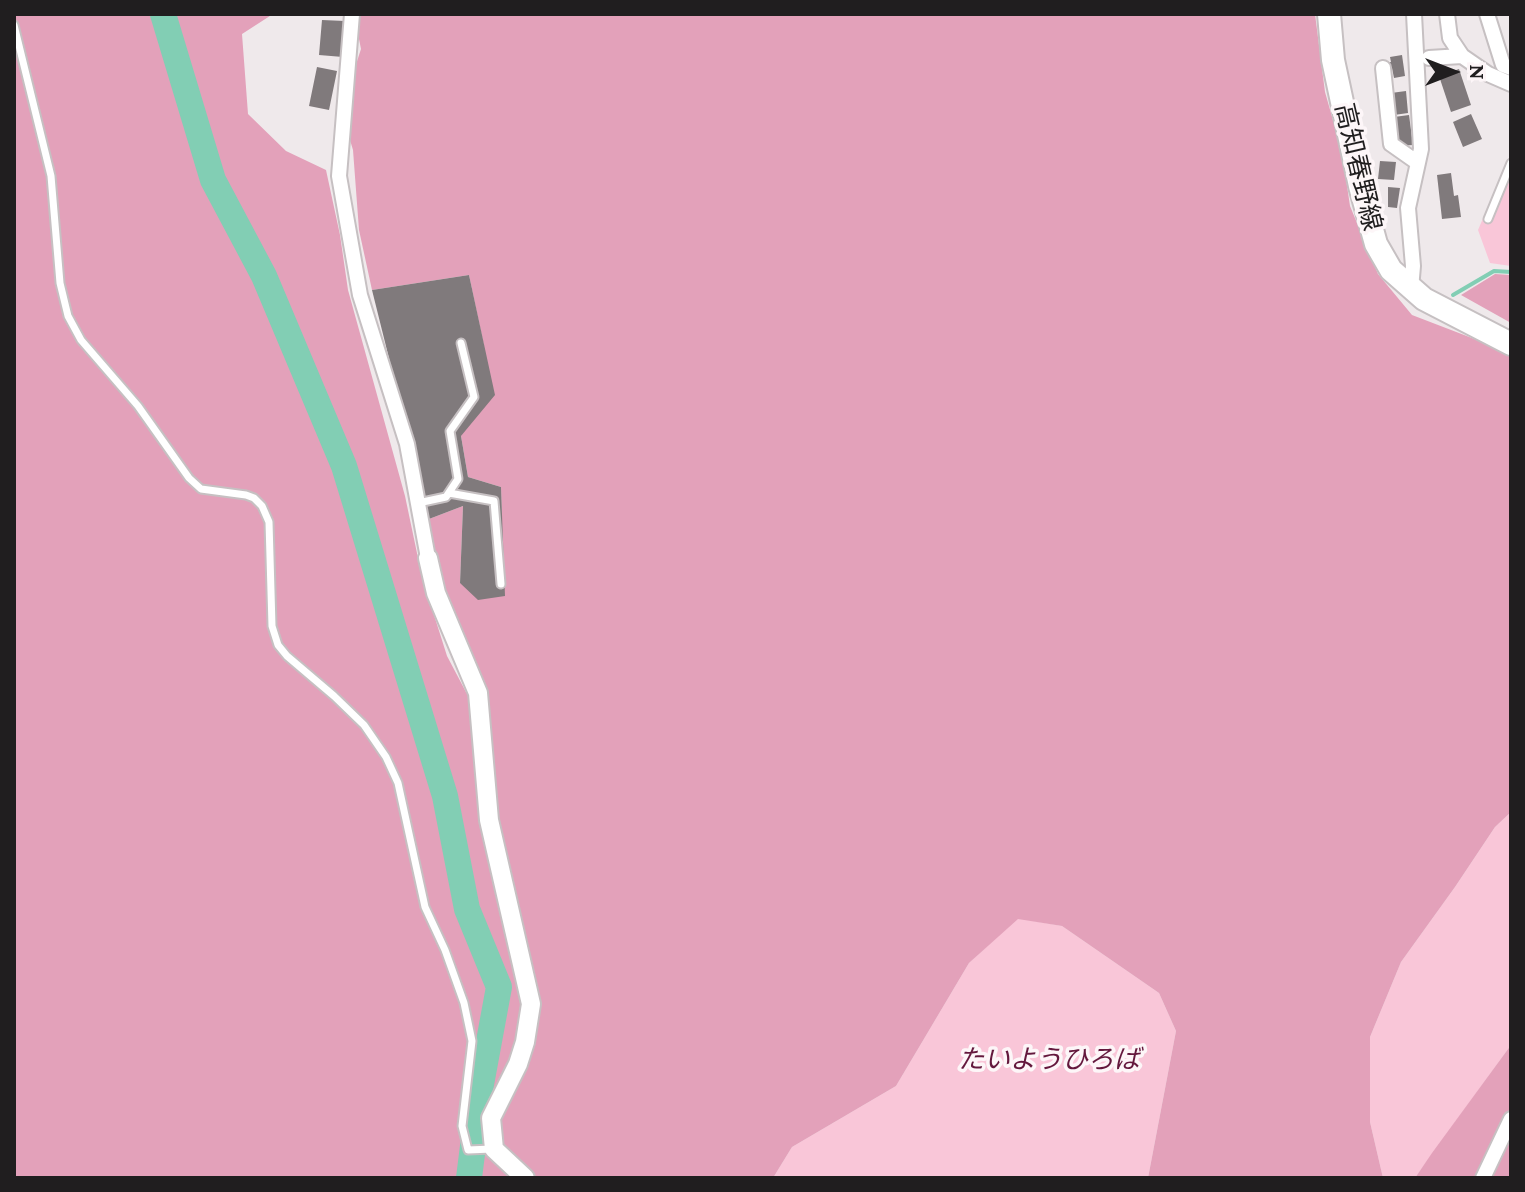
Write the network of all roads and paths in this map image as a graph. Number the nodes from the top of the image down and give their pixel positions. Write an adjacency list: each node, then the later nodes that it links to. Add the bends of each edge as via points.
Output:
1 (352, 14): 19 (street, via 339,176 360,295 407,444)
2 (1329, 14): 15 (main road, 高知春野線, via 1333,60 1376,244 1391,270)
3 (1414, 14): 12 (street)
4 (1447, 14): 7 (street, via 1450,38)
5 (1487, 14): 10 (street, via 1503,65)
6 (14, 25): 23 (lane, via 48,163 68,316 189,478 201,489 246,495 262,506 269,522 272,626 278,645 364,725 398,783 425,907 459,989 472,1041 462,1126 468,1150)
7 (1462, 56): 8 (street); 11 (street)
8 (1429, 58)
9 (1383, 68): 12 (street, via 1391,144)
10 (1511, 68)
11 (1511, 84)
12 (1418, 163): 15 (street, via 1408,208)
13 (1511, 163): 14 (lane)
14 (1488, 219)
15 (1411, 289): 17 (main road, 高知春野線)
16 (461, 343): 18 (lane, via 474,397 450,431 458,479)
17 (1511, 344)
18 (449, 493): 19 (lane); 21 (lane, via 494,501)
19 (418, 503): 20 (street)
20 (428, 558): 23 (street, via 436,593 478,693 489,820 531,1004 518,1064 491,1118)
21 (501, 584)
22 (1511, 1119): 25 (street)
23 (494, 1149): 24 (street)
24 (525, 1178)
25 (1483, 1178)

